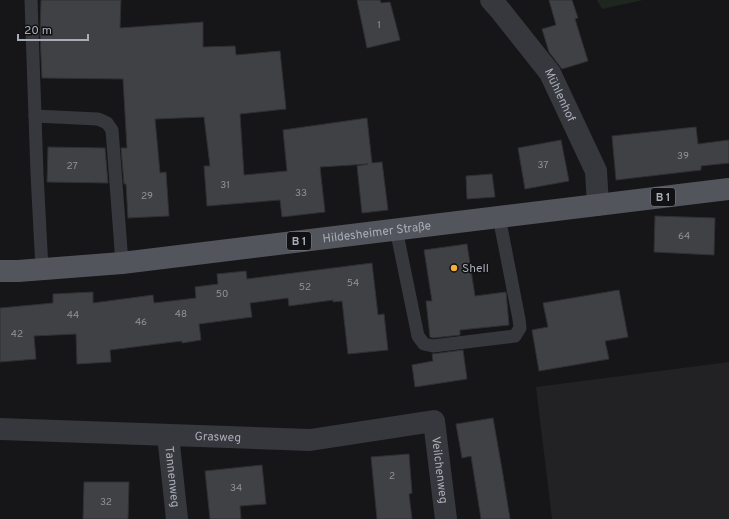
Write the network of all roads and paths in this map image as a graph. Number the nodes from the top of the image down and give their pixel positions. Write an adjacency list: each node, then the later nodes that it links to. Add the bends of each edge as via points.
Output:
1 (31, 0): 3 (lane)
2 (491, 0): 5 (street, Mühlenhof, via 550,73 596,171)
3 (35, 116): 8 (lane, via 98,119 107,123 112,130); 9 (lane)
4 (729, 189): 5 (main road, Hildesheimer Straße / B 1)
5 (598, 205): 6 (main road, Hildesheimer Straße / B 1)
6 (499, 217): 7 (main road, Hildesheimer Straße / B 1); 7 (lane, via 520,328 515,336 433,346 424,344 418,336)
7 (396, 229): 8 (main road, Hildesheimer Straße / B 1)
8 (122, 263): 9 (main road, Hildesheimer Straße / B 1)
9 (42, 269): 10 (main road, Hildesheimer Straße / B 1)
10 (0, 271)
11 (434, 421): 13 (street, Grasweg, via 310,440); 15 (street, Veilchenweg)
12 (0, 429): 13 (street, Grasweg)
13 (168, 435): 14 (street, Tannenweg)
14 (177, 519)
15 (446, 519)

